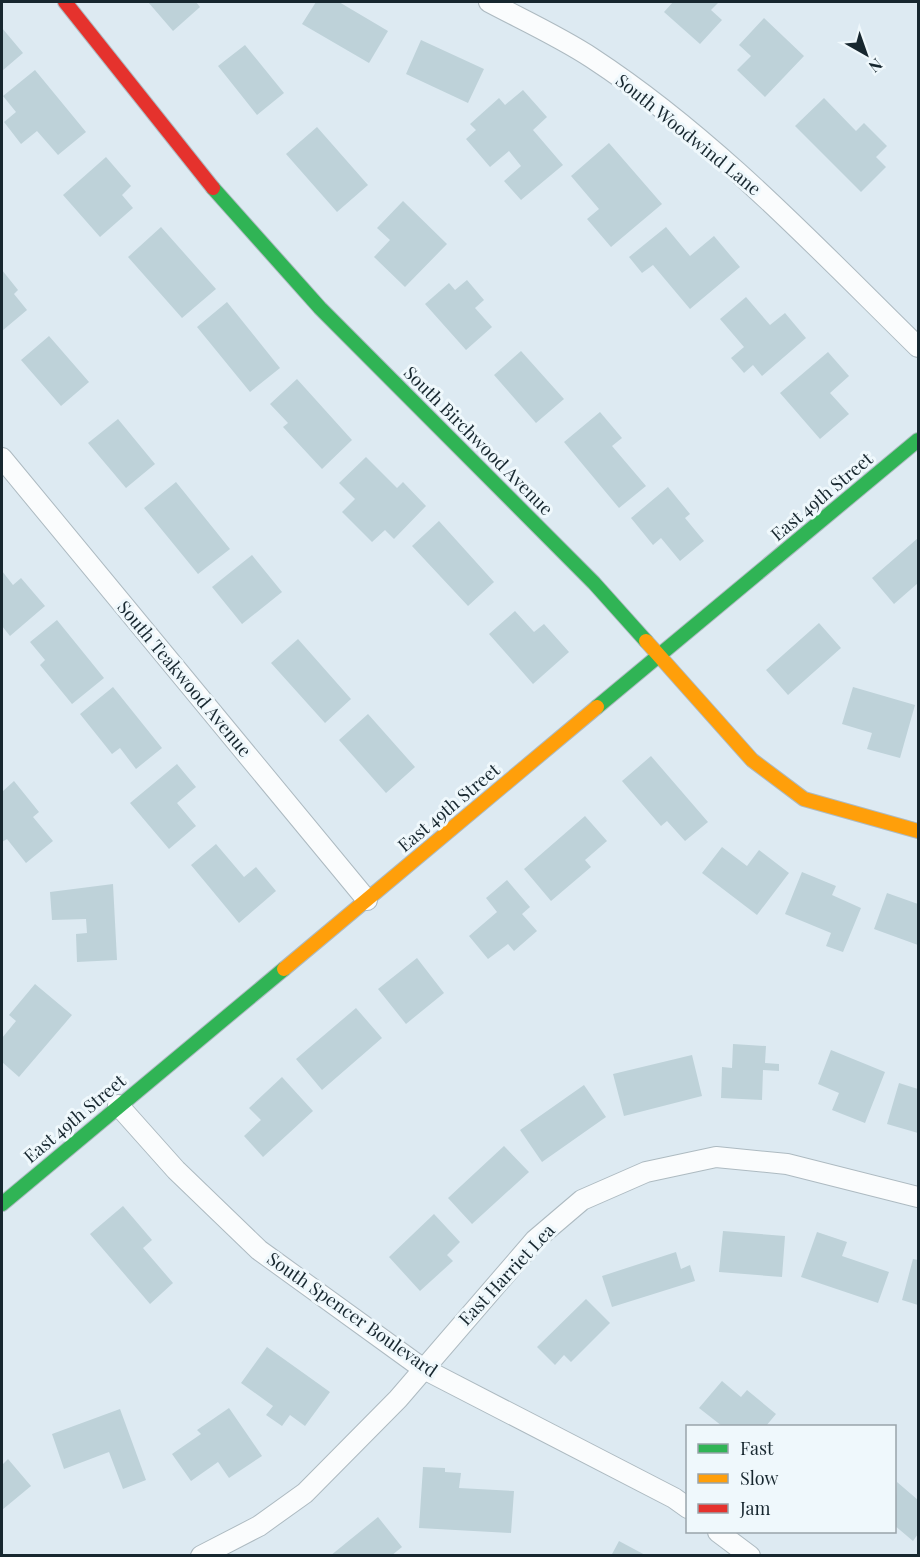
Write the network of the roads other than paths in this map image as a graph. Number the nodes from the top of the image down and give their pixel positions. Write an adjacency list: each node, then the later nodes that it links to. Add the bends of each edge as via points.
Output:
1 (65, 2): 6 (street, South Birchwood Avenue, via 194,166 320,308 594,584)
2 (489, 2): 3 (street, South Woodwind Lane, via 592,58 686,128 737,171)
3 (918, 346)
4 (918, 440): 6 (street, East 49th Street)
5 (2, 458): 8 (street, South Teakwood Avenue)
6 (660, 656): 7 (street, South Birchwood Avenue, via 752,760 804,799); 8 (street, East 49th Street)
7 (918, 831)
8 (367, 900): 9 (street, East 49th Street)
9 (118, 1105): 11 (street, East 49th Street); 12 (street, South Spencer Boulevard, via 176,1170 259,1250)
10 (918, 1197): 12 (street, East Harriet Lea, via 787,1164 716,1157 646,1172 582,1200 535,1239)
11 (2, 1204)
12 (422, 1368): 13 (street, South Spencer Boulevard); 15 (street, East Harriet Lea, via 398,1399 305,1493 259,1526)
13 (686, 1507)
14 (719, 1533): 16 (street)
15 (201, 1556)
16 (750, 1556)

